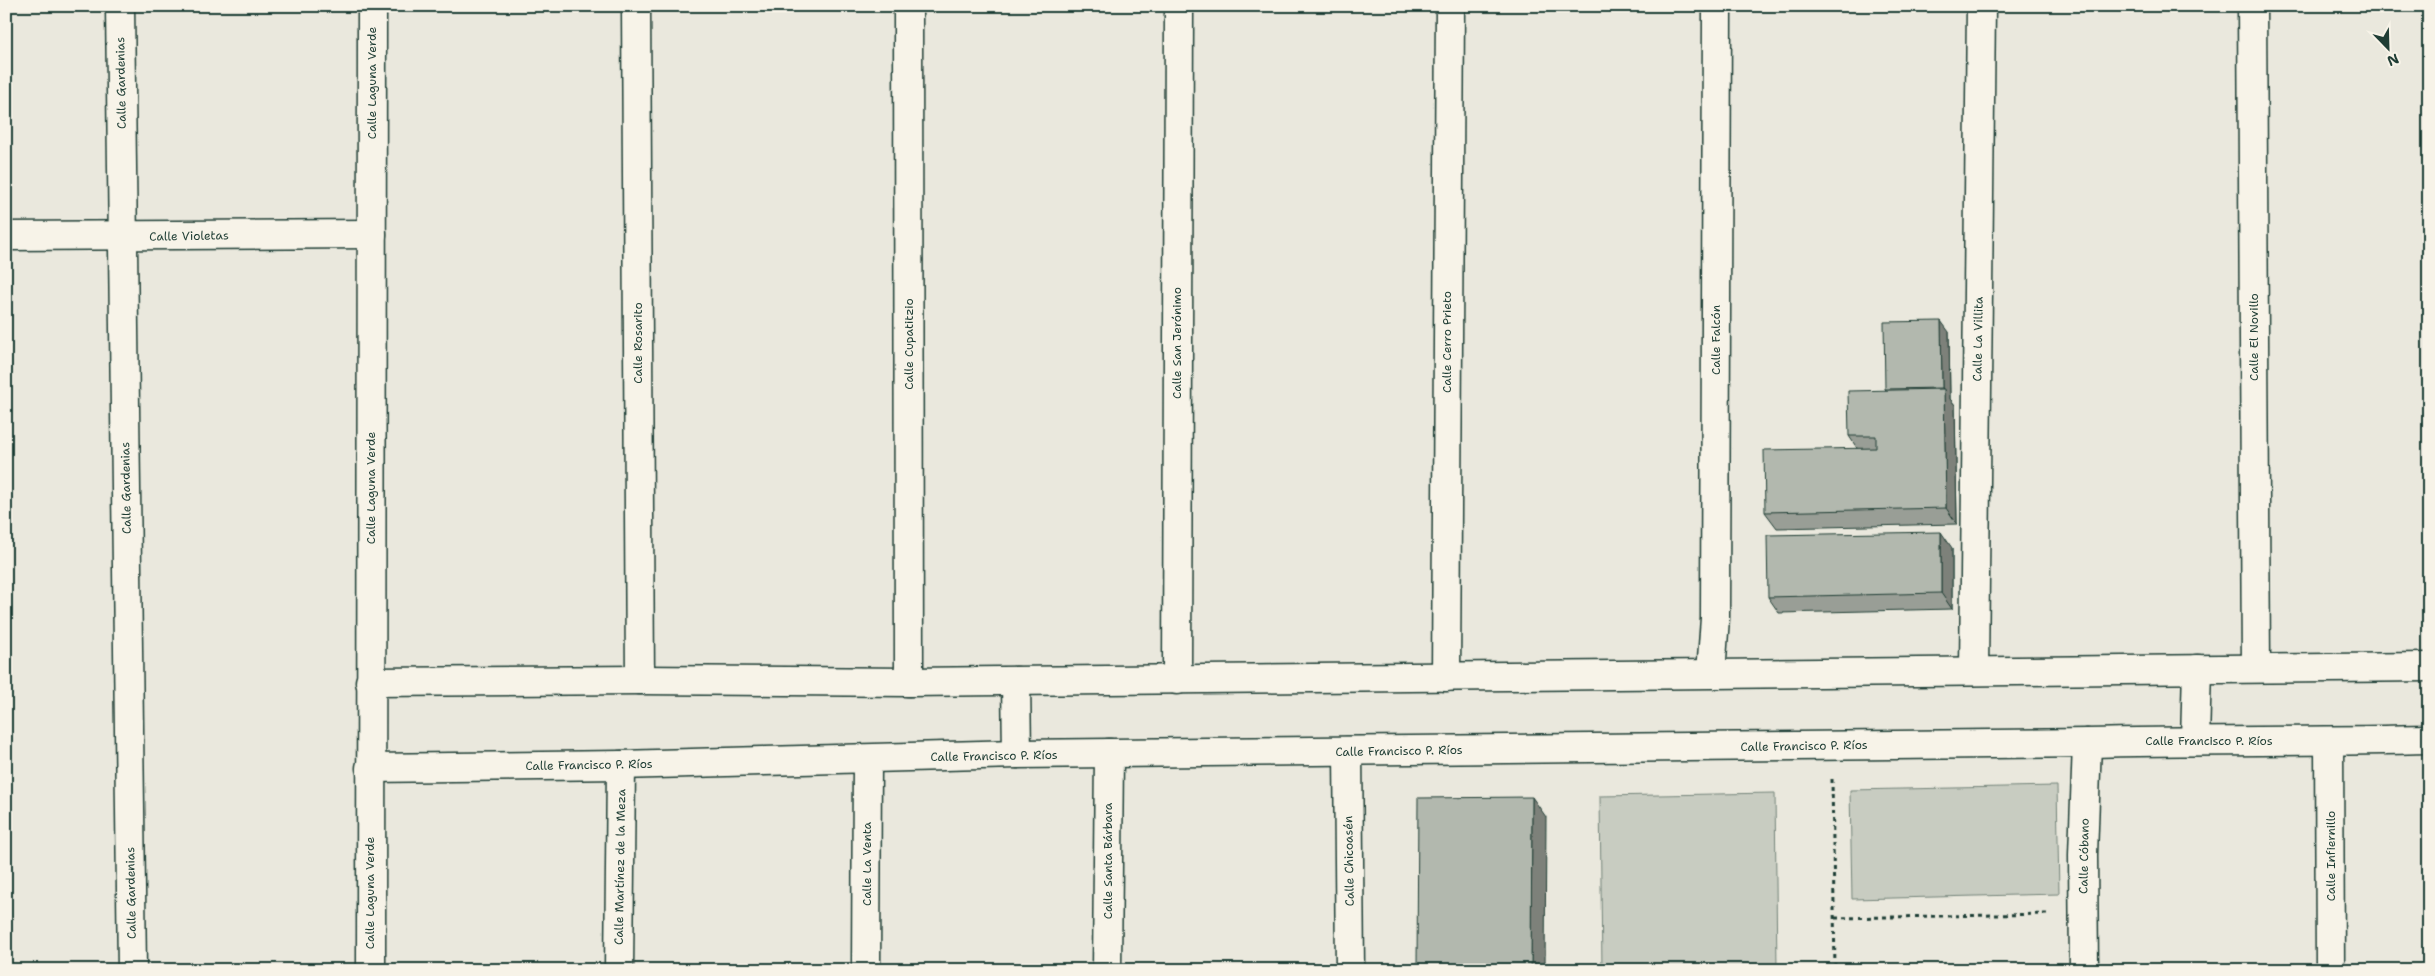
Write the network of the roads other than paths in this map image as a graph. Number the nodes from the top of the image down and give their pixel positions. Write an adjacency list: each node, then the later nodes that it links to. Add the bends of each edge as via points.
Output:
1 (120, 6): 12 (street, Calle Gardenias)
2 (372, 6): 10 (street, Calle Laguna Verde)
3 (636, 6): 19 (street, Calle Rosarito)
4 (908, 6): 23 (street, Calle Cupatitzio)
5 (1178, 6): 20 (street, Calle San Jerónimo)
6 (1450, 6): 18 (street, Calle Cerro Prieto)
7 (1717, 6): 17 (street, Calle Falcón, via 1715,618)
8 (1981, 6): 16 (street, Calle La Villita)
9 (2252, 6): 14 (street, Calle El Novillo)
10 (372, 234): 12 (street, Calle Violetas); 22 (street, Calle Laguna Verde)
11 (6, 236): 12 (street, Calle Violetas)
12 (124, 236): 34 (street, Calle Gardenias)
13 (2429, 667): 14 (street)
14 (2256, 668): 15 (street)
15 (2196, 669): 16 (street); 25 (street)
16 (1974, 671): 17 (street)
17 (1710, 673): 18 (street)
18 (1446, 677): 20 (street)
19 (640, 680): 22 (street); 23 (street)
20 (1177, 680): 21 (street)
21 (1016, 681): 23 (street); 30 (street)
22 (370, 682): 33 (street, Calle Laguna Verde)
23 (909, 682)
24 (2429, 739): 26 (street, Calle Francisco P. Ríos)
25 (2195, 740): 26 (street, Calle Francisco P. Ríos); 27 (street, Calle Francisco P. Ríos)
26 (2329, 742): 41 (street, Calle Infiernillo)
27 (2087, 743): 28 (street, Calle Francisco P. Ríos); 40 (street, Calle Cóbano)
28 (1348, 751): 29 (street, Calle Francisco P. Ríos); 39 (street, Calle Chicoasén)
29 (1109, 753): 30 (street, Calle Francisco P. Ríos); 38 (street, Calle Santa Bárbara)
30 (1017, 754): 31 (street, Calle Francisco P. Ríos)
31 (867, 759): 32 (street, Calle Francisco P. Ríos); 37 (street, Calle La Venta)
32 (622, 765): 33 (street, Calle Francisco P. Ríos); 36 (street, Calle Martínez de la Meza)
33 (370, 768): 35 (street, Calle Laguna Verde)
34 (132, 970)
35 (371, 970)
36 (619, 970)
37 (866, 970)
38 (1107, 970)
39 (1350, 970)
40 (2084, 970)
41 (2330, 970)

